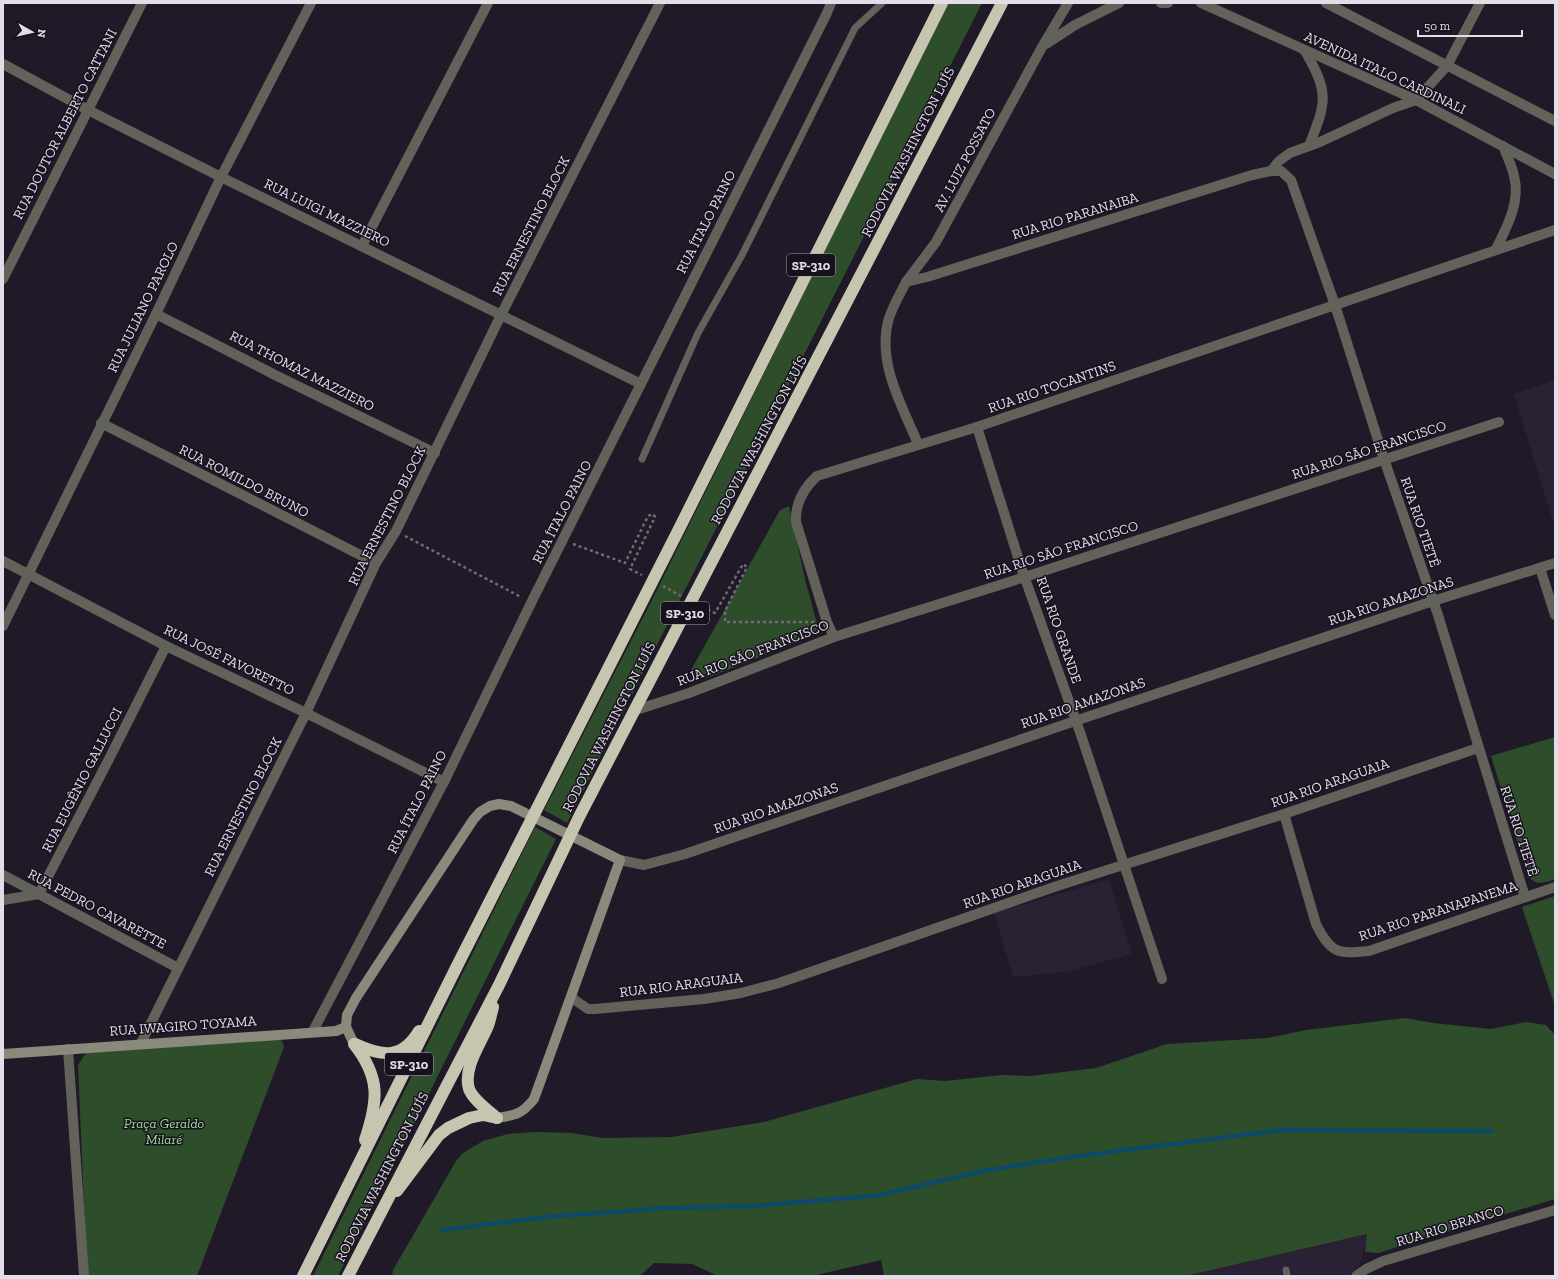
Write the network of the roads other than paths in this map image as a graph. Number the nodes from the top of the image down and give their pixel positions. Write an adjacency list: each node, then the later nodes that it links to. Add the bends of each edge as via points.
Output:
1 (142, 3): 21 (street, RUA DOUTOR ALBERTO CATTANI)
2 (311, 3): 27 (street, RUA JULIANO PAROLO)
3 (488, 3): 29 (street)
4 (660, 3): 35 (street, RUA ERNESTINO BLOCK)
5 (831, 3): 36 (street, RUA ÍTALO PAINO)
6 (882, 3): 42 (lane, via 855,28 742,255 698,333)
7 (942, 3): 68 (highway, RODOVIA WASHINGTON LUÍS / SP-310)
8 (1002, 3): 55 (highway, RODOVIA WASHINGTON LUÍS / SP-310)
9 (1068, 3): 16 (street, AV. LUIZ POSSATO)
10 (1119, 3): 16 (street, via 1075,25)
11 (1161, 3): 12 (street)
12 (1168, 3)
13 (1201, 3): 17 (street, AVENIDA ITALO CARDINALI)
14 (1326, 3): 19 (street)
15 (1480, 3): 19 (street)
16 (1042, 46): 32 (street, AV. LUIZ POSSATO, via 936,242)
17 (1306, 51): 20 (street, AVENIDA ITALO CARDINALI); 23 (street, via 1318,74 1324,95)
18 (3, 64): 21 (street, RUA LUIGI MAZZIERO)
19 (1447, 66): 20 (street); 22 (street)
20 (1416, 100): 23 (street); 24 (street, AVENIDA ITALO CARDINALI)
21 (88, 110): 27 (street, RUA LUIGI MAZZIERO); 31 (street, RUA DOUTOR ALBERTO CATTANI)
22 (1555, 121)
23 (1309, 146): 25 (street, via 1279,161)
24 (1503, 146): 26 (street, AVENIDA ITALO CARDINALI); 30 (street, via 1514,176 1515,202 1508,225)
25 (1271, 171): 32 (street, RUA RIO PARANAIBA); 33 (street, RUA RIO TIETÊ, via 1281,171 1291,180)
26 (1555, 174)
27 (221, 177): 29 (street, RUA LUIGI MAZZIERO); 34 (street, RUA JULIANO PAROLO)
28 (1555, 230): 30 (street, RUA RIO TOCANTINS)
29 (362, 246): 35 (street, RUA LUIGI MAZZIERO)
30 (1496, 249): 33 (street, RUA RIO TOCANTINS)
31 (3, 279)
32 (906, 282): 40 (street, via 889,319 888,372)
33 (1335, 305): 39 (street, RUA RIO TOCANTINS); 43 (street, RUA RIO TIETÊ)
34 (156, 314): 38 (street, RUA JULIANO PAROLO); 41 (street, RUA THOMAZ MAZZIERO)
35 (501, 315): 36 (street, RUA LUIGI MAZZIERO); 41 (street, RUA ERNESTINO BLOCK)
36 (641, 384): 59 (street, RUA ÍTALO PAINO)
37 (1499, 422): 43 (street, RUA RIO SÃO FRANCISCO)
38 (101, 424): 45 (street, RUA ROMILDO BRUNO); 48 (street, RUA JULIANO PAROLO)
39 (977, 427): 40 (street, RUA RIO TOCANTINS); 49 (street, RUA RIO GRANDE)
40 (918, 444): 53 (street, RUA RIO TOCANTINS, via 817,476 803,492 796,513 803,549)
41 (435, 453): 45 (street, RUA ERNESTINO BLOCK, via 396,531)
42 (642, 459)
43 (1384, 459): 49 (street, RUA RIO SÃO FRANCISCO); 50 (street, RUA RIO TIETÊ)
44 (3, 561): 48 (street, RUA JOSÉ FAVORETTO)
45 (376, 563): 56 (street, RUA ERNESTINO BLOCK)
46 (1555, 563): 47 (street, RUA RIO AMAZONAS)
47 (1540, 568): 50 (street, RUA RIO AMAZONAS); 51 (street)
48 (29, 574): 52 (street, RUA JULIANO PAROLO); 54 (street, RUA JOSÉ FAVORETTO)
49 (1026, 576): 53 (street, RUA RIO SÃO FRANCISCO); 57 (street, RUA RIO GRANDE)
50 (1433, 601): 57 (street, RUA RIO AMAZONAS); 58 (street, RUA RIO TIETÊ)
51 (1555, 615)
52 (3, 626)
53 (834, 637): 55 (street, RUA RIO SÃO FRANCISCO, via 689,693)
54 (166, 646): 56 (street, RUA JOSÉ FAVORETTO); 65 (street, RUA EUGÊNIO GALLUCCI)
55 (633, 711): 71 (highway, RODOVIA WASHINGTON LUÍS / SP-310)
56 (306, 712): 59 (street, RUA JOSÉ FAVORETTO); 69 (street, RUA ERNESTINO BLOCK)
57 (1075, 720): 61 (street, RUA RIO AMAZONAS, via 685,854 644,865); 62 (street, RUA RIO GRANDE)
58 (1478, 748): 60 (street, RUA RIO ARAGUAIA); 66 (street, RUA RIO TIETÊ)
59 (444, 782): 74 (street, RUA ÍTALO PAINO)
60 (1284, 814): 62 (street, RUA RIO ARAGUAIA); 66 (street, RUA RIO PARANAPANEMA, via 1309,906 1322,937 1337,951 1369,951)
61 (620, 860): 72 (street); 73 (street, via 511,806 499,804 480,812 356,998 347,1015)
62 (1125, 864): 70 (street, RUA RIO GRANDE); 72 (street, RUA RIO ARAGUAIA, via 779,983 741,993 595,1009 588,1009)
63 (3, 875): 65 (street, RUA PEDRO CAVARETTE)
64 (1555, 887): 66 (street, RUA RIO PARANAPANEMA)
65 (39, 894): 67 (street); 69 (street, RUA PEDRO CAVARETTE)
66 (1525, 897)
67 (3, 900)
68 (457, 966): 76 (highway, via 418,1033 404,1049 383,1054); 80 (highway, RODOVIA WASHINGTON LUÍS / SP-310)
69 (178, 968): 75 (street, RUA ERNESTINO BLOCK)
70 (1162, 979)
71 (499, 984): 79 (highway, via 488,1026 468,1077 469,1090); 82 (highway, RODOVIA WASHINGTON LUÍS / SP-310)
72 (572, 998): 79 (street, via 534,1099 528,1108 517,1115)
73 (346, 1027): 74 (street, RUA IWAGIRO TOYAMA); 76 (street)
74 (313, 1031): 75 (street, RUA IWAGIRO TOYAMA)
75 (141, 1043): 77 (street, RUA IWAGIRO TOYAMA)
76 (354, 1044): 80 (highway, via 371,1070 374,1107 365,1139)
77 (68, 1049): 78 (street, RUA IWAGIRO TOYAMA); 83 (street)
78 (3, 1054)
79 (497, 1118): 82 (highway, via 483,1115 469,1118 439,1135)
80 (338, 1208): 84 (highway, RODOVIA WASHINGTON LUÍS / SP-310)
81 (1555, 1210): 86 (street, RUA RIO BRANCO, via 1383,1261)
82 (379, 1214): 85 (highway, RODOVIA WASHINGTON LUÍS / SP-310)
83 (84, 1276)
84 (304, 1276)
85 (348, 1276)
86 (1356, 1276)

